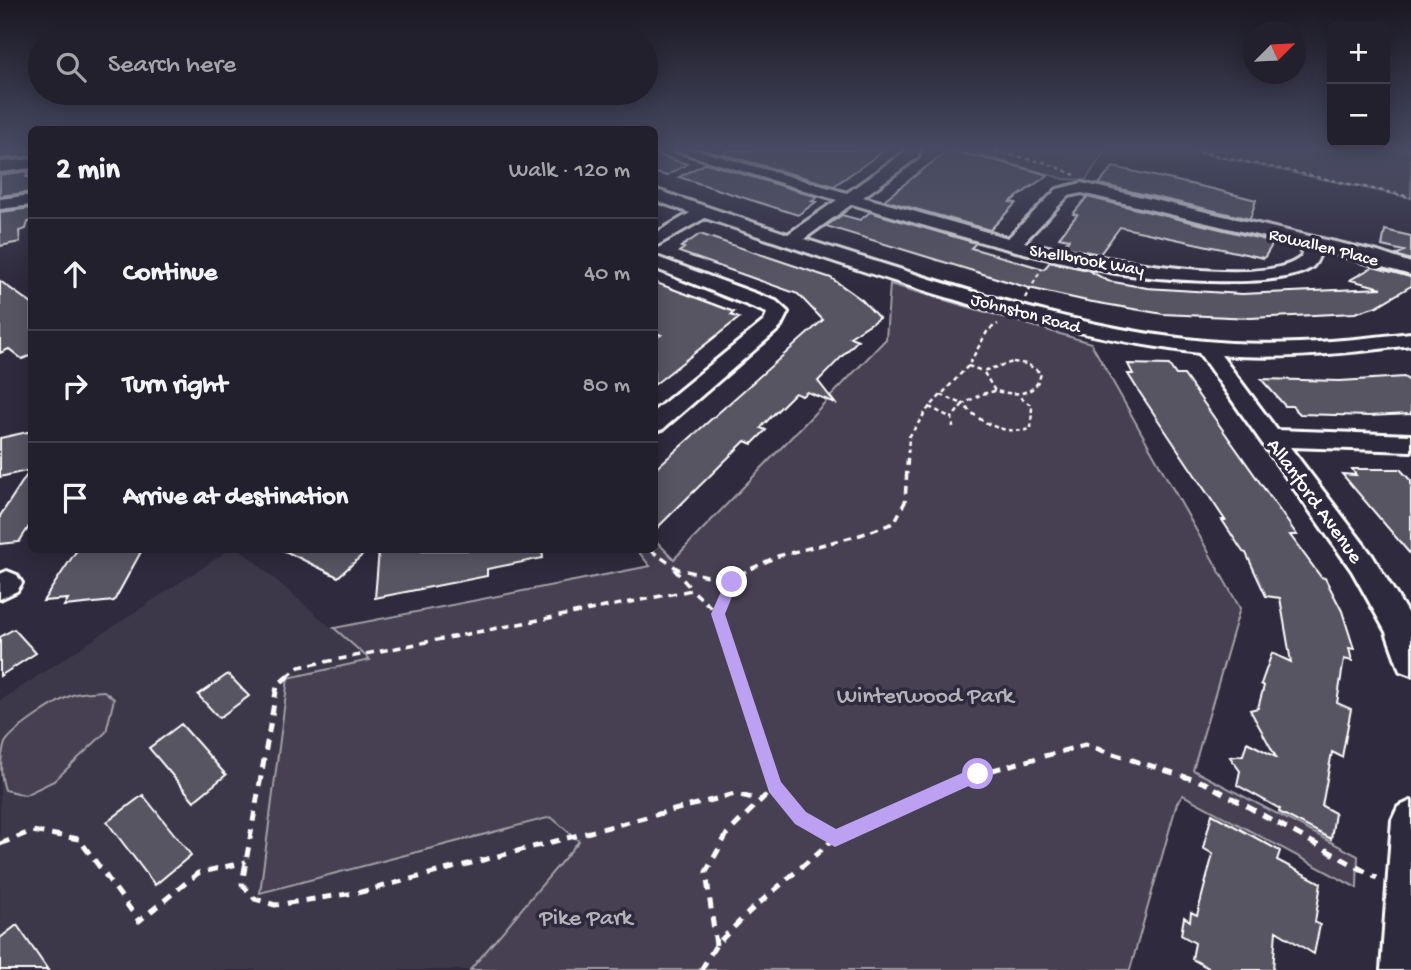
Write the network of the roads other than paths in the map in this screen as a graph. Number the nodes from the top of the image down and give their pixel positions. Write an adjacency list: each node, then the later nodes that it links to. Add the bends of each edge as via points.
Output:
1 (658, 195): 9 (street, Johnston Road)
2 (837, 195): 6 (street, Shellbrook Way)
3 (855, 195): 6 (street)
4 (1060, 195): 13 (street, Rowallen Place)
5 (1113, 195): 12 (street, Rowallen Place)
6 (850, 199): 11 (street); 13 (street, Shellbrook Way)
7 (28, 200): 8 (street)
8 (0, 204)
9 (703, 212): 10 (street); 11 (street, Johnston Road)
10 (658, 240)
11 (791, 240): 17 (street, Johnston Road, via 1046,319 1145,340)
12 (1313, 243): 13 (street, Shellbrook Way, via 1305,264 1255,275 1139,270); 15 (street, Rowallen Place)
13 (1012, 245)
14 (658, 263): 18 (street, via 778,312 773,324)
15 (1411, 269)
16 (1411, 339): 17 (street, Johnston Road, via 1295,350)
17 (1207, 347): 19 (street, Allanford Avenue)
18 (658, 421)
19 (1271, 438): 20 (street); 21 (street, Allanford Avenue, via 1362,563 1401,630)
20 (1411, 443)
21 (1411, 661)
22 (1411, 820): 23 (street)
23 (1403, 970)

